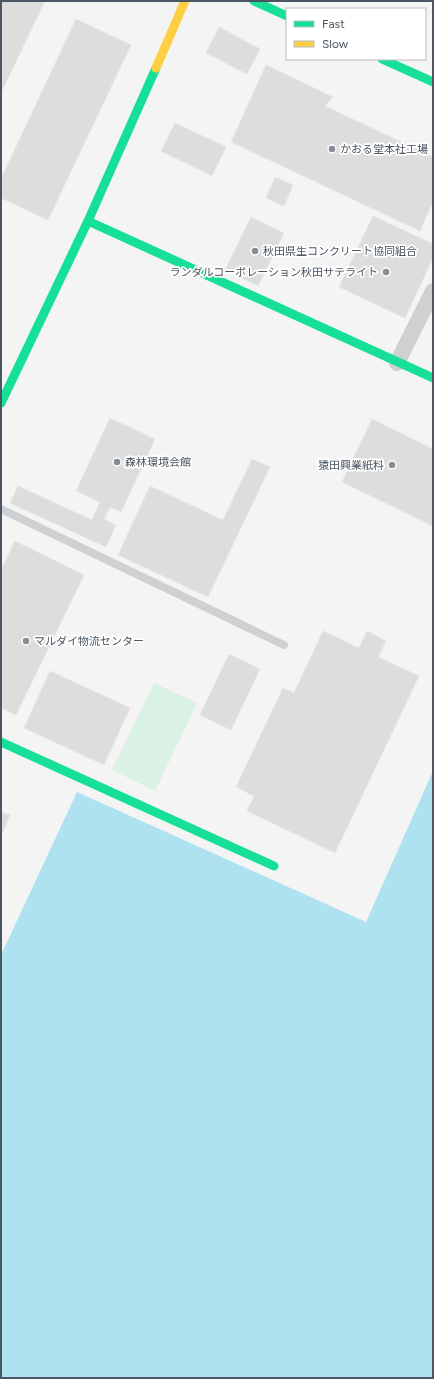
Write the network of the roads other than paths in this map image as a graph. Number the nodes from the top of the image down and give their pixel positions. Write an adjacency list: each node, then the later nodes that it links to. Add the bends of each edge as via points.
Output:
1 (185, 1): 6 (street)
2 (254, 1): 3 (street)
3 (286, 16)
4 (384, 60): 5 (street)
5 (433, 82)
6 (88, 221): 8 (street); 10 (street)
7 (433, 291): 8 (street)
8 (397, 362): 9 (street)
9 (433, 378)
10 (1, 403)
11 (1, 509): 12 (lane)
12 (284, 645)
13 (1, 742): 14 (street)
14 (274, 866)

